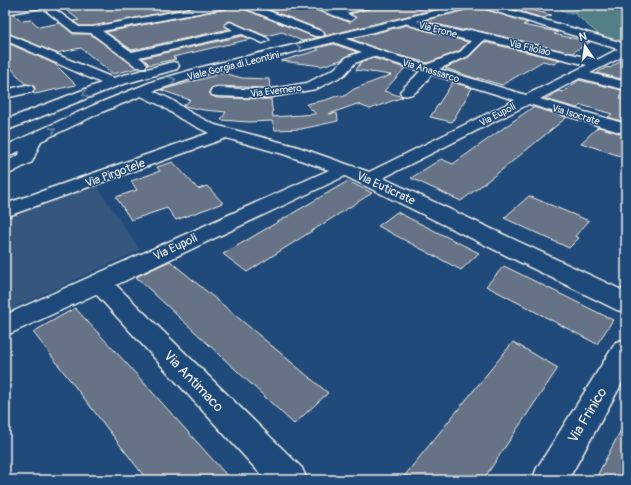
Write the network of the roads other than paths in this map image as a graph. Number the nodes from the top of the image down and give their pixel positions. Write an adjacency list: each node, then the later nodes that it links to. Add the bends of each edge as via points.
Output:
1 (27, 5): 10 (street)
2 (225, 5): 12 (street)
3 (314, 5): 13 (street)
4 (369, 5): 13 (street)
5 (434, 5): 20 (street, Viale Gorgia di Leontini)
6 (470, 5): 20 (street, Viale Gorgia di Leontini)
7 (484, 5): 24 (street)
8 (254, 6): 20 (street, Via Anassarco)
9 (45, 7): 10 (street); 17 (street, via 77,30)
10 (5, 9)
11 (153, 9): 14 (street)
12 (199, 10): 14 (street); 18 (street)
13 (336, 12): 15 (street)
14 (166, 16): 17 (street)
15 (350, 18)
16 (413, 23): 19 (street, Via Erone)
17 (93, 30): 26 (street)
18 (243, 31): 22 (street); 26 (street)
19 (476, 34): 32 (street, Via Filolao); 34 (street, via 475,44 464,54)
20 (327, 35): 23 (street, Viale Gorgia di Leontini); 25 (street, Via Anassarco); 28 (street, Viale Gorgia di Leontini, one-way to 20)
21 (5, 36): 36 (street)
22 (263, 40)
23 (246, 49): 27 (street, Viale Gorgia di Leontini); 28 (street, via 238,53 238,56)
24 (626, 49): 32 (street, Via Eupoli)
25 (374, 52): 34 (street, Via Anassarco); 40 (street, Via Evemero, via 351,60 339,72 311,86 266,94)
26 (129, 56): 31 (street)
27 (214, 57): 29 (street, Viale Gorgia di Leontini); 33 (street, via 229,56 236,59)
28 (259, 58): 33 (street, Viale Gorgia di Leontini)
29 (198, 60)
30 (185, 63): 36 (street, Viale Gorgia di Leontini)
31 (141, 64)
32 (600, 64): 35 (street, Via Eupoli)
33 (228, 65): 39 (street, Viale Gorgia di Leontini, one-way to 33)
34 (428, 69): 41 (street, via 420,81); 43 (street, Via Anassarco)
35 (578, 74): 37 (street); 43 (street, Via Eupoli)
36 (112, 83): 44 (street, Viale Gorgia di Leontini, one-way to 44)
37 (626, 86)
38 (27, 89): 42 (street)
39 (140, 91): 46 (street, Via Euticrate, via 167,103 195,121); 47 (street, Viale Gorgia di Leontini, one-way to 39)
40 (217, 92)
41 (407, 92)
42 (5, 94)
43 (526, 99): 45 (street, Via Isocrate); 51 (street, Via Eupoli)
44 (5, 126)
45 (626, 129)
46 (224, 133): 50 (street, Via Euticrate, via 282,148); 52 (street, Via Pirgotele)
47 (34, 139): 48 (street, Viale Gorgia di Leontini); 49 (street, via 26,158)
48 (5, 152)
49 (5, 169)
50 (345, 169): 51 (street, Via Euticrate); 53 (street, Via Eupoli)
51 (368, 179): 54 (street, Via Euticrate)
52 (5, 211)
53 (99, 282): 55 (street, Via Eupoli); 57 (street, Via Antimaco)
54 (626, 303)
55 (5, 326)
56 (626, 350): 58 (street, Via Frinico)
57 (290, 480)
58 (549, 480)

